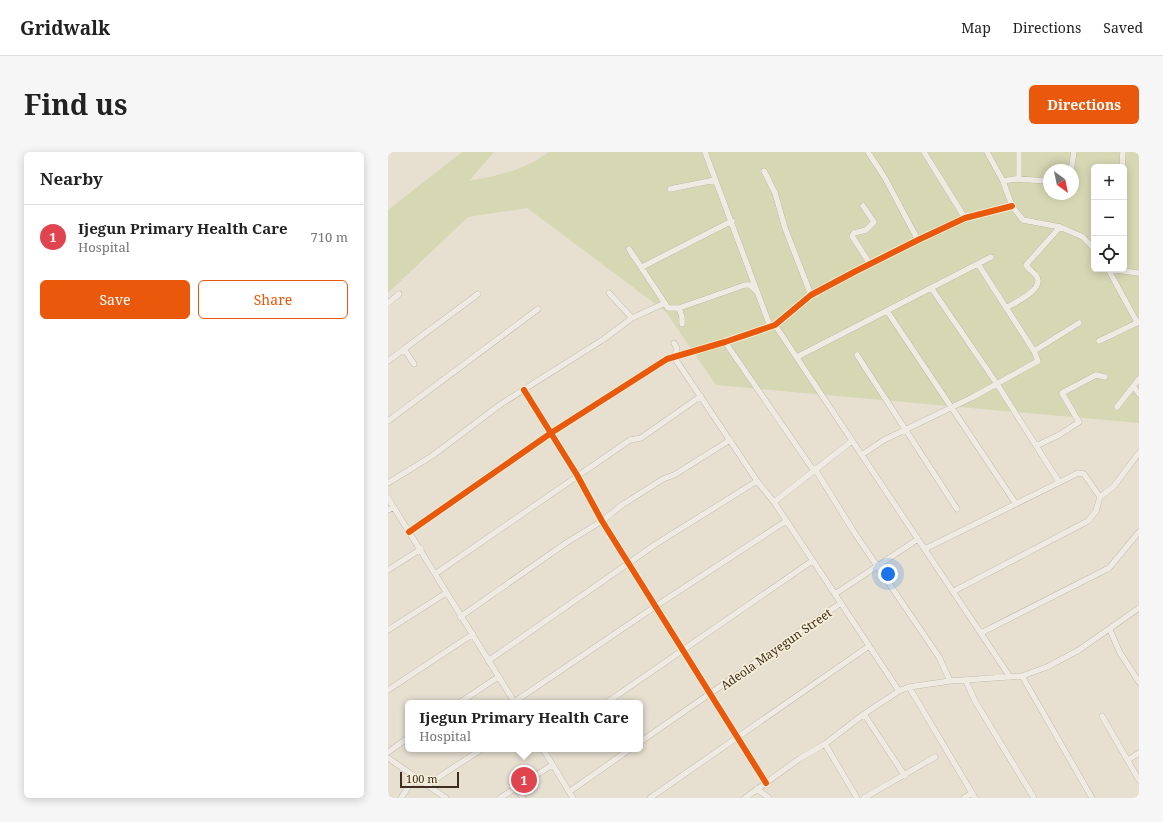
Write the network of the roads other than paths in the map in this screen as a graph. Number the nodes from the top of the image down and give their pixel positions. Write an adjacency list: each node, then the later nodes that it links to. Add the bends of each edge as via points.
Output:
1 (705, 152): 12 (street)
2 (868, 152): 21 (street)
3 (924, 152): 18 (street)
4 (987, 152): 13 (street)
5 (1019, 152): 11 (street)
6 (1074, 152): 8 (street)
7 (1123, 152): 9 (street)
8 (1072, 164)
9 (1122, 164)
10 (764, 171): 36 (street, via 775,193 785,228)
11 (1019, 179): 13 (street); 14 (street)
12 (715, 180): 15 (street); 19 (street)
13 (1003, 181): 17 (street)
14 (1043, 181)
15 (670, 189)
16 (863, 206): 25 (street, via 874,222 866,230 852,236)
17 (1012, 206): 18 (street); 20 (street, via 1023,220)
18 (965, 218): 21 (street)
19 (732, 221): 27 (street); 32 (street)
20 (1060, 227): 22 (street, via 1083,237); 40 (street, via 1026,265 1037,278 1037,284 1032,292)
21 (918, 240): 25 (street)
22 (1091, 246)
23 (629, 249): 27 (street)
24 (991, 257): 26 (street)
25 (870, 264): 36 (street)
26 (978, 264): 31 (street); 40 (street)
27 (642, 266): 38 (street)
28 (1127, 271): 30 (street)
29 (1110, 272): 44 (street)
30 (1139, 273)
31 (932, 289): 42 (street); 60 (street)
32 (756, 291): 39 (street, via 750,285 745,285); 47 (street)
33 (609, 293): 43 (street)
34 (399, 294): 37 (street)
35 (478, 294): 51 (street)
36 (811, 295): 47 (street)
37 (388, 303)
38 (665, 304): 39 (street, via 668,308); 43 (street)
39 (679, 308): 46 (street)
40 (1006, 308): 52 (street)
41 (538, 309): 67 (street)
42 (887, 311): 55 (street); 66 (street)
43 (632, 318): 62 (street, via 604,340)
44 (1138, 322): 48 (street)
45 (1078, 323): 52 (street)
46 (682, 324)
47 (773, 326): 49 (street); 55 (street)
48 (1099, 341)
49 (725, 342): 54 (street); 75 (street, via 790,438)
50 (674, 343): 54 (street, via 677,349)
51 (404, 349): 56 (street); 57 (street)
52 (1034, 351): 60 (street, via 1038,360)
53 (857, 355): 68 (street)
54 (674, 357): 64 (street); 69 (street, via 659,363)
55 (797, 357): 71 (street)
56 (388, 361)
57 (414, 364)
58 (1105, 377): 72 (street, via 1096,375 1062,393 1079,422)
59 (1139, 379): 61 (street)
60 (997, 384): 66 (street); 72 (street)
61 (1134, 387): 63 (street); 65 (street)
62 (524, 390): 69 (street); 79 (street, via 501,404 432,456)
63 (1139, 394)
64 (701, 396): 70 (street); 76 (street, via 641,438 630,440)
65 (1117, 407)
66 (951, 408): 68 (street); 83 (street)
67 (388, 421)
68 (905, 429): 74 (street); 85 (street)
69 (551, 433): 76 (street); 89 (street)
70 (730, 440): 77 (street); 87 (street, via 674,475 663,479)
71 (852, 441): 74 (street); 75 (street)
72 (1036, 446): 78 (street)
73 (1139, 453): 80 (street, via 1114,486)
74 (863, 454): 91 (street)
75 (815, 469): 82 (street); 96 (street)
76 (577, 476): 87 (street); 98 (street)
77 (757, 481): 82 (street); 95 (street)
78 (1059, 482): 80 (street, via 1084,474); 83 (street)
79 (388, 483)
80 (1100, 497): 99 (street, via 1096,511 1082,526)
81 (388, 498): 84 (street)
82 (774, 502): 88 (street)
83 (1016, 504): 93 (street)
84 (394, 507): 86 (street); 89 (street)
85 (957, 509)
86 (388, 510)
87 (602, 521): 95 (street); 105 (street)
88 (786, 521): 94 (street); 103 (street)
89 (409, 532): 92 (street)
90 (1139, 532): 108 (street, via 1109,568)
91 (918, 539): 93 (street); 96 (street)
92 (421, 549): 97 (street); 98 (street)
93 (925, 549): 99 (street)
94 (812, 561): 101 (street); 111 (street)
95 (629, 562): 103 (street); 112 (street)
96 (877, 565): 101 (street); 116 (street, via 939,657)
97 (388, 570)
98 (434, 574): 100 (street)
99 (954, 591): 108 (street)
100 (446, 593): 105 (street); 106 (street)
101 (835, 594): 102 (street)
102 (841, 603): 110 (street); 122 (street, Adeola Mayegun Street)
103 (656, 606): 111 (street); 125 (street)
104 (1139, 608): 107 (street)
105 (460, 617): 109 (street)
106 (388, 630)
107 (1110, 630): 113 (street, via 1067,657); 118 (street, via 1120,653)
108 (981, 633): 115 (street)
109 (473, 634): 112 (street); 120 (street)
110 (869, 646): 121 (street); 129 (street)
111 (683, 648): 122 (street); 126 (street)
112 (488, 661): 114 (street)
113 (1022, 676): 115 (street); 163 (street)
114 (498, 677): 123 (street); 124 (street)
115 (1010, 677): 117 (street)
116 (950, 681): 117 (street); 119 (street)
117 (966, 681): 162 (street, via 975,701)
118 (1139, 682)
119 (909, 687): 121 (street); 150 (street)
120 (388, 690)
121 (899, 690): 127 (street)
122 (711, 695): 129 (street); 131 (street, Adeola Mayegun Street)
123 (464, 700)
124 (513, 700)
125 (517, 700)
126 (610, 700)
127 (864, 714): 132 (street); 142 (street)
128 (1102, 716): 140 (street)
129 (737, 738): 145 (street); 156 (street)
130 (405, 740): 133 (street)
131 (643, 740)
132 (825, 744): 145 (street); 159 (street)
133 (388, 752)
134 (477, 752): 146 (street)
135 (545, 752): 141 (street)
136 (626, 752): 149 (street)
137 (1139, 753): 140 (street)
138 (934, 757): 142 (street)
139 (388, 758): 143 (street)
140 (1128, 760): 144 (street)
141 (552, 765): 147 (street); 149 (street)
142 (904, 776): 160 (street)
143 (415, 777): 146 (street); 151 (street)
144 (1139, 780)
145 (766, 783): 148 (street)
146 (428, 784): 152 (street)
147 (516, 788): 153 (street); 154 (street)
148 (757, 789): 157 (street); 158 (street)
149 (569, 792): 155 (street)
150 (973, 796): 161 (street)
151 (401, 798)
152 (446, 798)
153 (500, 798)
154 (523, 798)
155 (573, 798)
156 (650, 798)
157 (745, 798)
158 (769, 798)
159 (857, 798)
160 (864, 798)
161 (964, 798)
162 (1034, 798)
163 (1092, 798)

